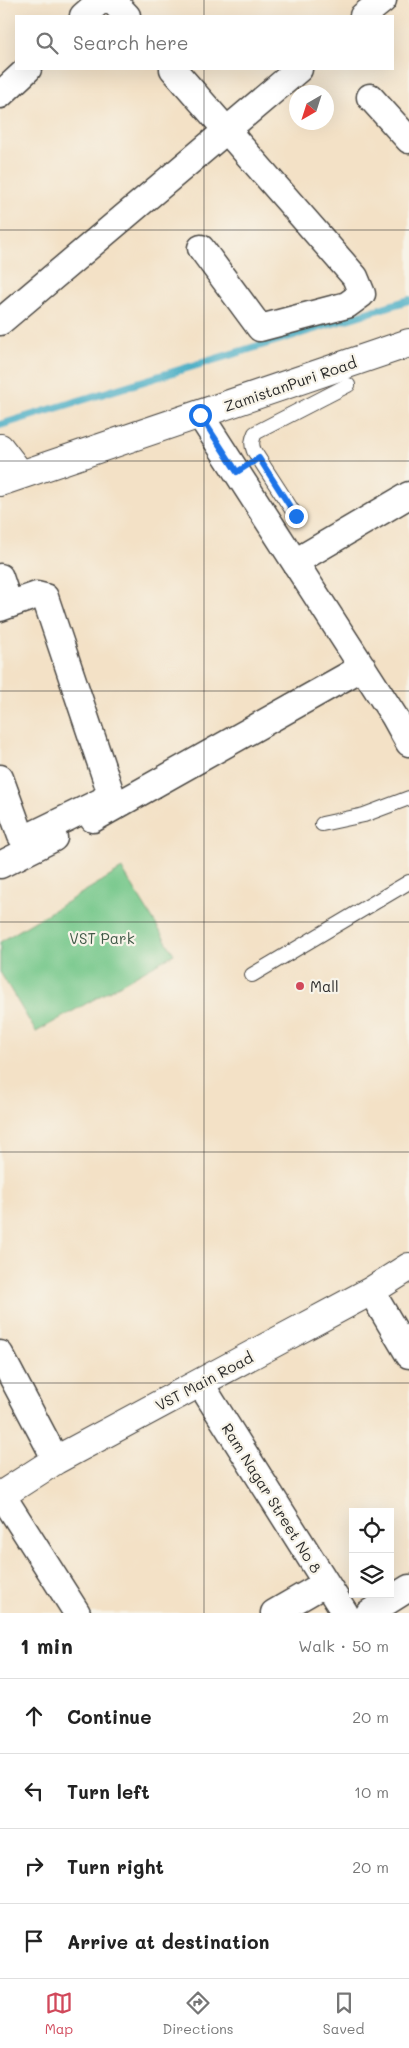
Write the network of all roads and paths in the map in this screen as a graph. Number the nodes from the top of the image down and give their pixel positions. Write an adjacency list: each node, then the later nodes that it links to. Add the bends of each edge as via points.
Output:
1 (100, 0): 4 (street)
2 (112, 0): 5 (street)
3 (383, 0): 6 (street)
4 (84, 15)
5 (126, 15)
6 (364, 15)
7 (27, 70): 10 (street)
8 (174, 70): 12 (street)
9 (299, 70): 12 (street)
10 (0, 96)
11 (370, 97): 13 (street)
12 (226, 129): 14 (street, via 356,277 362,294 347,304 260,328); 15 (street)
13 (409, 140)
14 (201, 248)
15 (0, 322)
16 (409, 343): 17 (street, ZamistanPuri Road)
17 (287, 384): 19 (lane); 20 (street, ZamistanPuri Road)
18 (348, 385): 19 (lane)
19 (301, 409): 22 (lane, via 256,433 252,445)
20 (200, 415): 23 (street); 24 (street, ZamistanPuri Road)
21 (2, 450): 24 (street)
22 (259, 458): 23 (lane); 26 (lane)
23 (237, 472): 27 (street)
24 (10, 478)
25 (409, 495): 27 (street)
26 (296, 516)
27 (299, 560): 30 (street)
28 (0, 577): 29 (street)
29 (4, 606): 32 (street, via 37,595 45,597 110,791 102,802 32,835 21,836)
30 (363, 667): 31 (street, via 399,713); 35 (street, via 100,815)
31 (409, 743)
32 (0, 778)
33 (409, 798): 34 (lane, via 364,815)
34 (322, 824)
35 (0, 865)
36 (409, 882): 37 (lane)
37 (252, 975)
38 (409, 1268): 39 (street, VST Main Road)
39 (371, 1291): 41 (street); 42 (street, VST Main Road)
40 (0, 1354): 43 (street)
41 (409, 1355)
42 (200, 1383): 43 (street, VST Main Road); 45 (street, Ram Nagar Street No 8)
43 (56, 1460): 44 (street, VST Main Road)
44 (1, 1495): 47 (street)
45 (326, 1583): 48 (street); 49 (street, Ram Nagar Street No 8)
46 (409, 1588): 50 (street)
47 (77, 1613)
48 (274, 1613)
49 (345, 1613)
50 (369, 1613)

